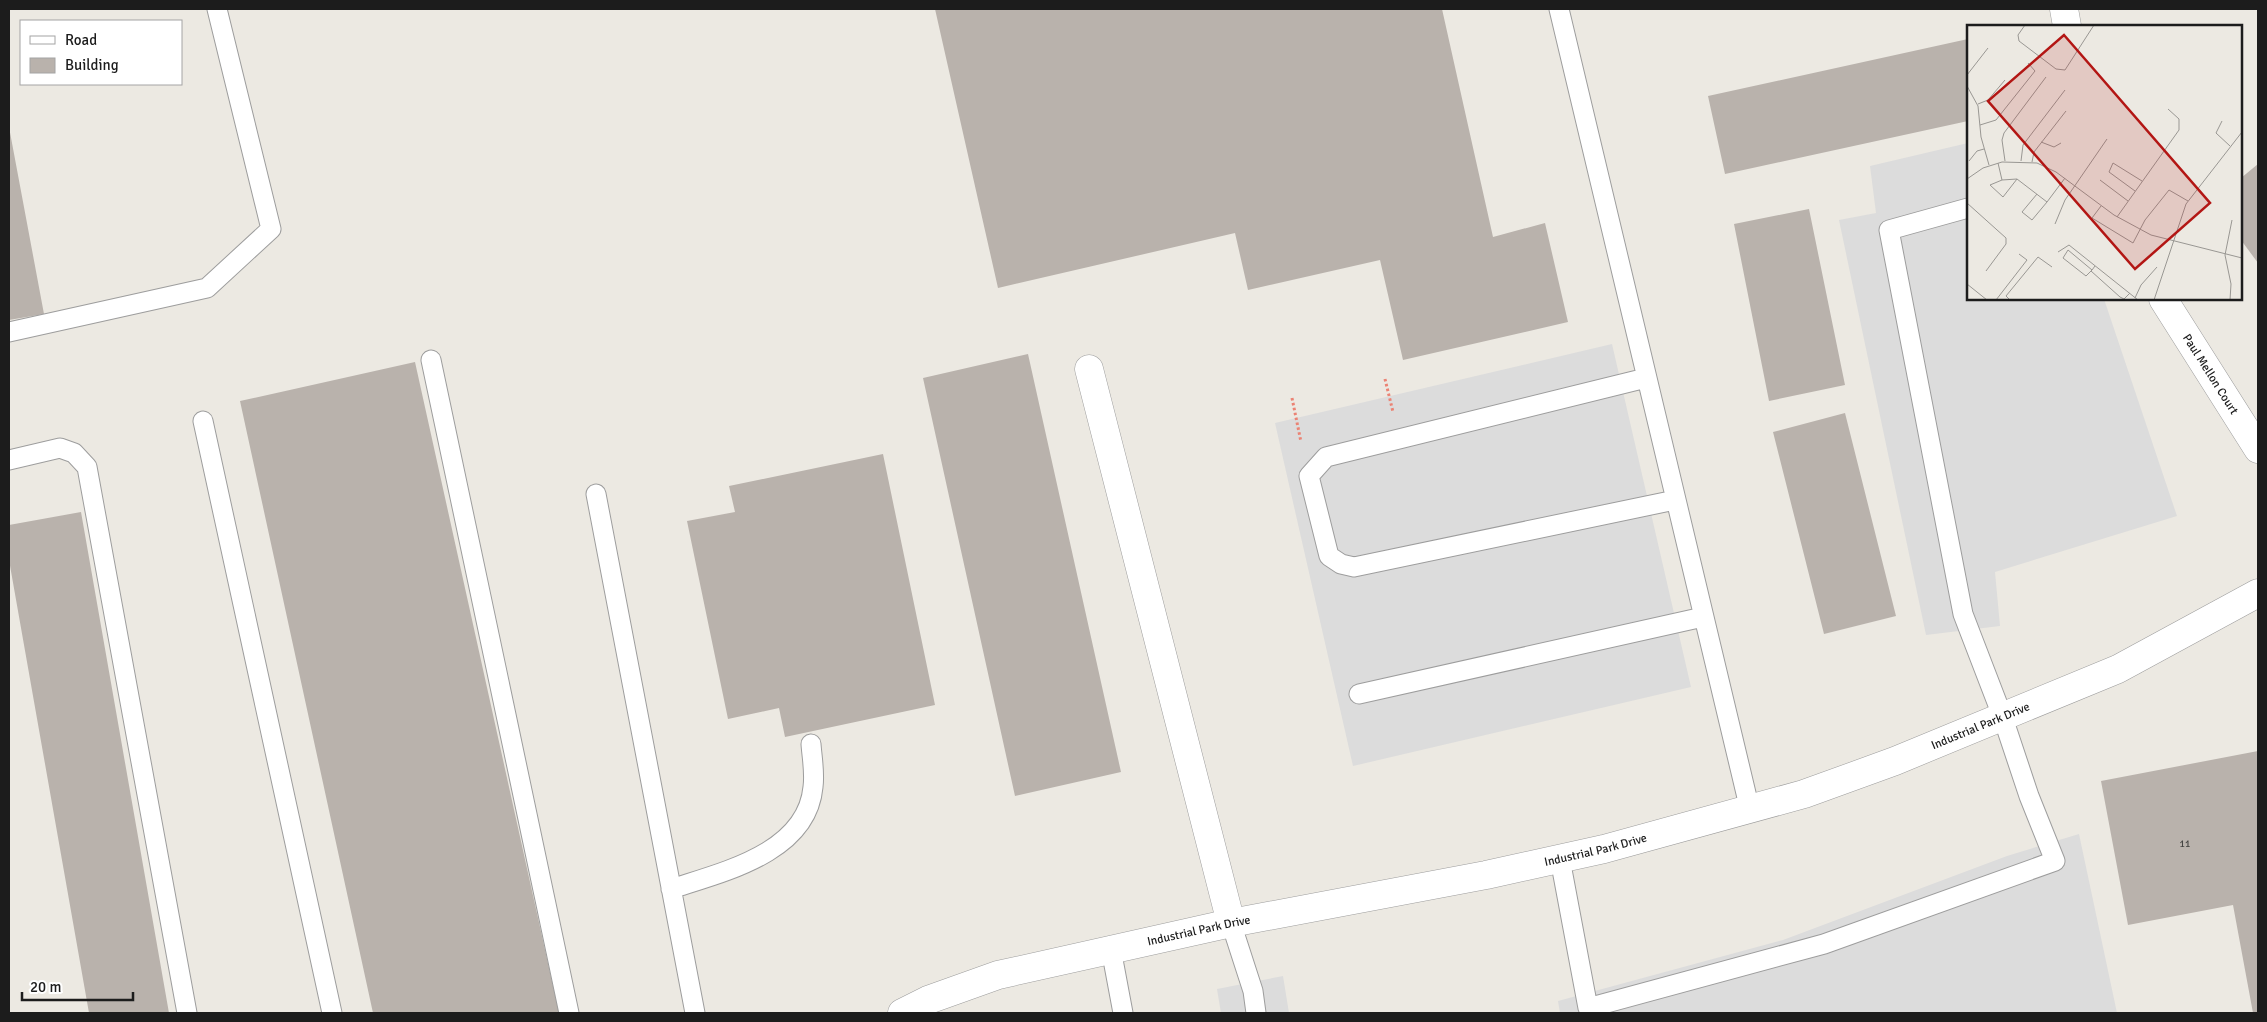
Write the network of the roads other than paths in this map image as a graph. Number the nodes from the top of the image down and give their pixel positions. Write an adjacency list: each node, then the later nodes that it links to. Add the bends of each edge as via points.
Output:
1 (217, 9): 7 (lane, via 271,229 207,288)
2 (1559, 9): 10 (lane)
3 (2064, 9): 4 (street)
4 (2067, 25)
5 (1967, 208): 19 (lane, via 1889,230 1962,614)
6 (2164, 300): 12 (street, Paul Mellon Court)
7 (9, 332)
8 (431, 360): 28 (lane)
9 (1090, 369): 24 (street)
10 (1646, 378): 15 (lane); 15 (lane, via 1326,457 1309,476 1329,556 1354,567)
11 (203, 421): 27 (lane)
12 (2258, 449)
13 (9, 460): 26 (lane, via 60,448 74,453 87,467)
14 (596, 494): 23 (lane)
15 (1675, 500): 17 (lane)
16 (2258, 593): 19 (street, Industrial Park Drive, via 2118,669)
17 (1703, 617): 18 (lane); 21 (lane)
18 (1359, 694)
19 (2003, 718): 21 (street, Industrial Park Drive, via 1804,794); 22 (lane, via 2055,861 1824,944 1588,1008)
20 (811, 744): 23 (lane, via 813,787 807,809 794,831 757,857)
21 (1750, 810): 22 (street, Industrial Park Drive)
22 (1560, 859): 24 (street, Industrial Park Drive)
23 (671, 889): 29 (lane)
24 (1231, 923): 25 (street, Industrial Park Drive); 32 (lane, via 1253,991)
25 (1110, 949): 30 (street, Industrial Park Drive, via 998,975 928,1000); 31 (lane)
26 (187, 1013)
27 (332, 1013)
28 (569, 1013)
29 (695, 1013)
30 (902, 1013)
31 (1123, 1013)
32 (1256, 1013)

